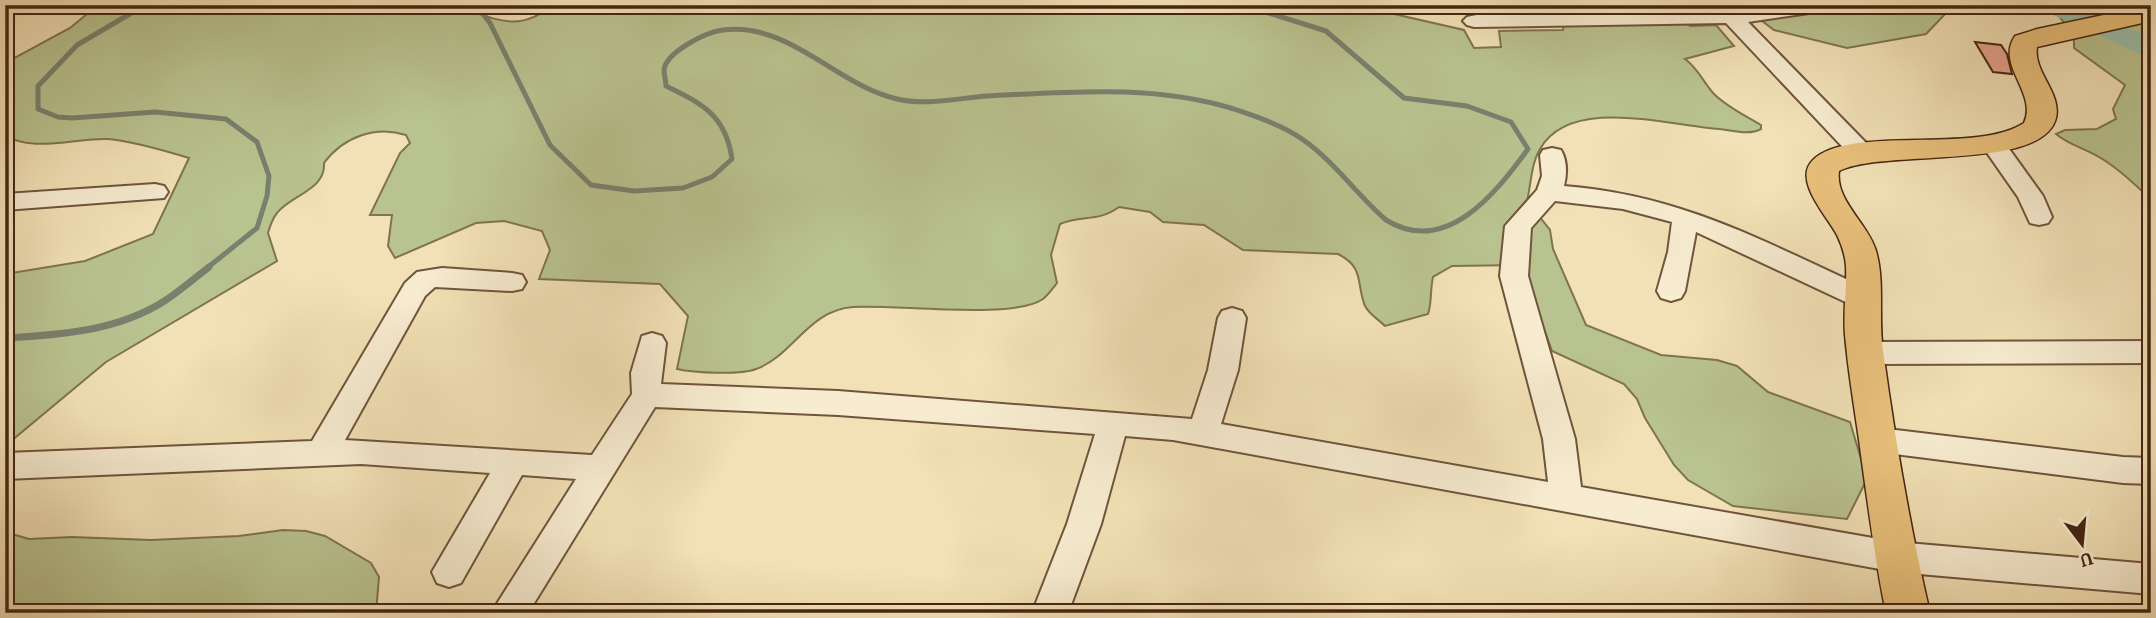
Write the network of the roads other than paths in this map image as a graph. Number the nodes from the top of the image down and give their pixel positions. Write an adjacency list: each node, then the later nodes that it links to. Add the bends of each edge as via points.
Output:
1 (1809, 7): 2 (street)
2 (1761, 10): 5 (street)
3 (1519, 11): 5 (street); 6 (street)
4 (2151, 13): 7 (main road, via 2030,39 2022,46 2022,54 2040,97 2042,119 2028,136)
5 (1733, 18): 8 (street)
6 (1474, 21)
7 (1993, 144): 8 (main road); 13 (street)
8 (1862, 153): 17 (main road, via 1838,159 1822,172 1826,189 1863,259)
9 (1552, 155): 11 (street, via 1554,176)
10 (155, 191): 12 (street)
11 (1549, 193): 14 (street, via 1633,203); 31 (street, via 1518,226 1514,276 1559,439)
12 (5, 202)
13 (2039, 217)
14 (1685, 218): 16 (street); 17 (street)
15 (512, 282): 26 (street, via 427,279 415,290)
16 (1671, 291)
17 (1862, 298): 21 (main road)
18 (1232, 318): 24 (street, via 1223,370)
19 (652, 343): 22 (street)
20 (2151, 352): 21 (street)
21 (1865, 353): 25 (main road)
22 (647, 395): 23 (street, via 838,403); 29 (street)
23 (1113, 424): 24 (street); 36 (street, via 1084,524)
24 (1203, 433): 31 (street)
25 (1879, 439): 30 (street); 32 (main road)
26 (321, 454): 27 (street, via 360,452); 28 (street)
27 (513, 462): 29 (street); 33 (street)
28 (5, 466)
29 (601, 468): 35 (street)
30 (2151, 471)
31 (1566, 498): 32 (street)
32 (1896, 557): 34 (street); 37 (main road)
33 (449, 572)
34 (2151, 579)
35 (509, 613)
36 (1049, 613)
37 (1908, 613)

